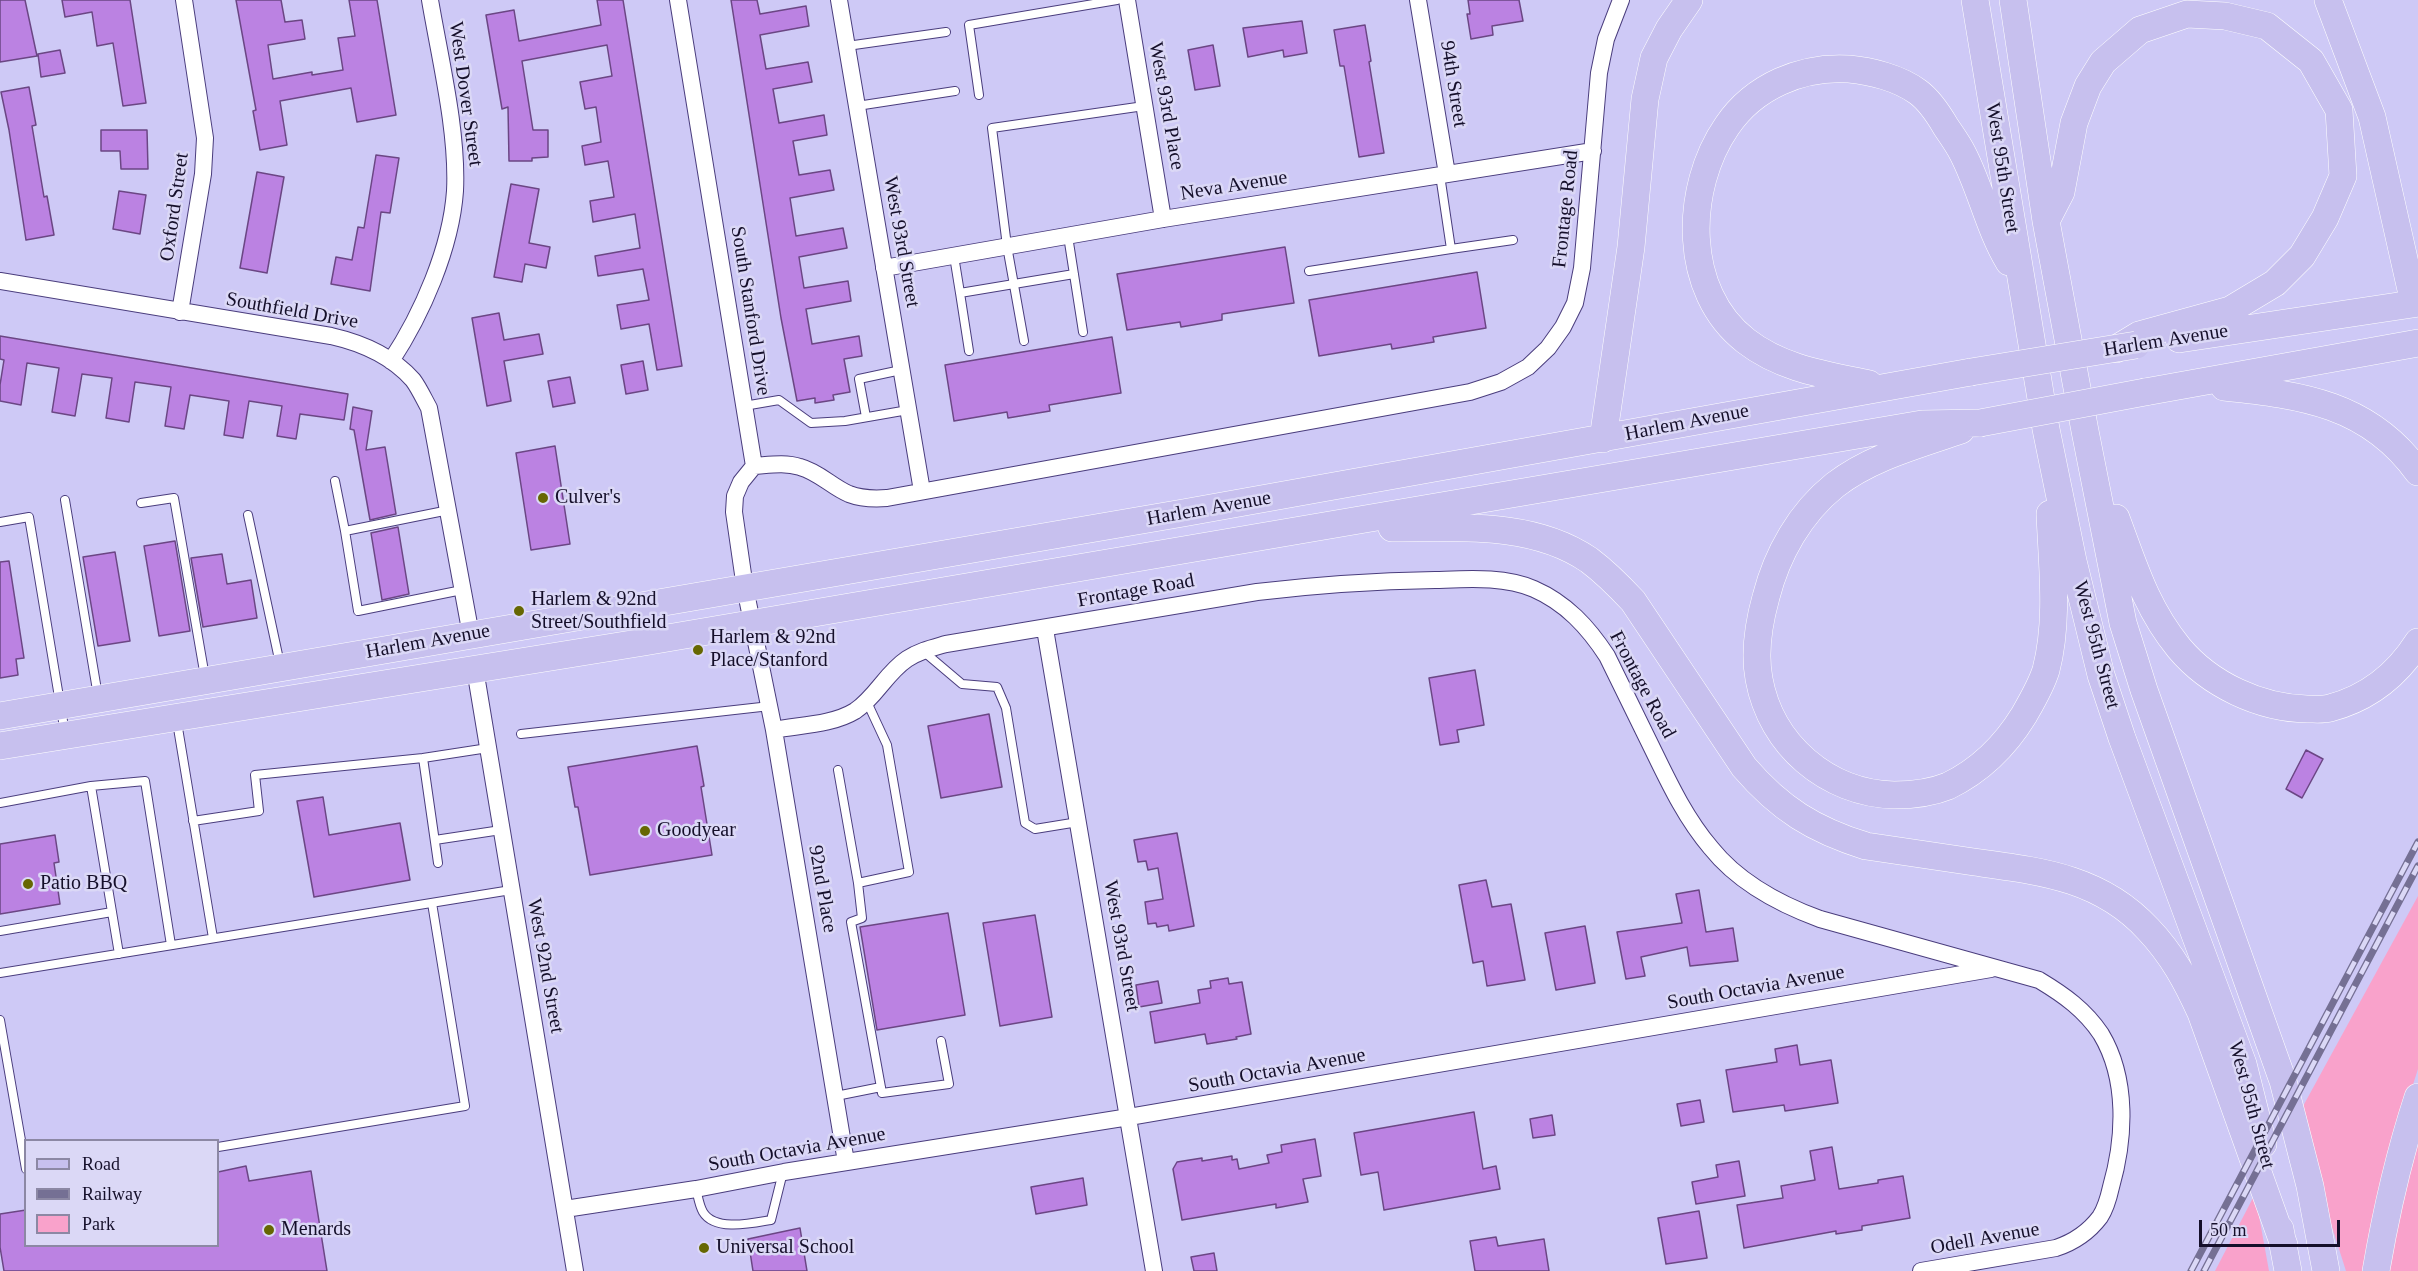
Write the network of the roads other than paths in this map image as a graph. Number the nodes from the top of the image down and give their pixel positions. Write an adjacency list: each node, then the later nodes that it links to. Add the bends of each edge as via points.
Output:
1 (184, 0): 36 (street, Oxford Street, via 205,138 203,174)
2 (430, 0): 42 (street, West Dover Street, via 454,147 455,193 442,255 406,339)
3 (678, 0): 46 (street, South Stanford Drive)
4 (839, 0): 14 (street, West 93rd Street)
5 (1117, 0): 16 (lane, via 969,25)
6 (1127, 0): 18 (street, West 93rd Place)
7 (1418, 0): 20 (street, 94th Street)
8 (1621, 0): 19 (street, Frontage Road, via 1606,39 1599,73)
9 (1689, 0): 52 (main road, via 1654,58 1645,99 1631,247)
10 (1975, 0): 32 (main road, West 95th Street)
11 (2013, 0): 22 (main road, West 95th Street)
12 (2328, 0): 35 (main road, via 2372,117)
13 (946, 32): 14 (lane)
14 (847, 46): 17 (street, West 93rd Street)
15 (955, 92): 17 (lane)
16 (979, 95)
17 (857, 106): 28 (street, West 93rd Street)
18 (1144, 106): 21 (street, West 93rd Place); 25 (lane, via 992,128)
19 (1593, 151): 20 (street, Neva Avenue); 56 (street, Frontage Road, via 1575,303 1548,348 1528,367 1502,382 1470,392)
20 (1443, 175): 21 (street, Neva Avenue); 26 (lane)
21 (1163, 219): 23 (street, Neva Avenue)
22 (2046, 221): 40 (main road, via 2061,192 2074,123 2088,86 2103,62 2140,30 2187,15 2225,16 2267,26 2311,61 2339,110 2343,176 2325,218 2302,256 2275,283 2230,310 2139,335); 51 (main road, West 95th Street)
23 (1068, 236): 25 (street, Neva Avenue); 30 (lane)
24 (1513, 240): 26 (lane)
25 (1007, 246): 27 (street, Neva Avenue); 33 (lane)
26 (1451, 249): 29 (lane)
27 (954, 256): 28 (street, Neva Avenue); 34 (lane)
28 (884, 268): 43 (street, West 93rd Street)
29 (1309, 272)
30 (1074, 274): 33 (lane); 37 (lane)
31 (0, 281): 36 (street, Southfield Drive)
32 (2021, 282): 45 (main road, via 2000,247 1964,154 1938,113 1917,92 1887,77 1829,68 1773,84 1750,101 1727,125 1702,180 1696,240 1704,280 1715,304 1745,341 1765,353 1806,371); 50 (main road, West 95th Street)
33 (1013, 284): 34 (lane); 38 (lane)
34 (960, 293): 41 (lane)
35 (2416, 303): 40 (main road, Harlem Avenue)
36 (180, 312): 42 (street, Southfield Drive, via 357,342)
37 (1083, 332)
38 (1024, 341)
39 (2418, 343): 44 (main road, Harlem Avenue)
40 (2126, 347): 45 (main road, Harlem Avenue, bridge)
41 (969, 351)
42 (391, 361): 59 (street, Southfield Drive, via 413,380 429,408)
43 (901, 370): 47 (street, West 93rd Street); 48 (lane, via 859,379)
44 (2193, 384): 49 (main road, Harlem Avenue, bridge); 54 (main road, via 2283,393 2331,406 2374,427)
45 (1882, 387): 52 (main road, Harlem Avenue)
46 (744, 406): 48 (lane, via 780,400 810,423); 53 (street, South Stanford Drive)
47 (908, 410): 48 (lane); 56 (street, West 93rd Street)
48 (866, 417)
49 (1980, 423): 50 (main road, via 1865,466 1835,485 1808,511 1788,540 1771,576 1757,652 1767,707 1797,755 1851,788 1914,795 1946,786 1996,753 2035,696 2046,669 2054,601); 62 (main road, Harlem Avenue, via 1922,424)
50 (2046, 429): 117 (main road, West 95th Street, via 2101,675 2243,1064)
51 (2085, 430): 69 (main road, via 2145,598 2181,650 2229,688 2293,709 2327,709 2356,699 2384,682); 121 (main road, West 95th Street, via 2123,623 2283,1081 2310,1186)
52 (1603, 439): 64 (main road, Harlem Avenue)
53 (754, 466): 56 (street, Frontage Road, via 800,466 849,494 866,499); 64 (street, via 735,496)
54 (2418, 472)
55 (335, 481): 63 (lane)
56 (922, 491)
57 (65, 500): 74 (lane)
58 (141, 503): 73 (lane, via 174,498)
59 (449, 510): 63 (lane); 65 (street, Southfield Drive)
60 (248, 515): 71 (lane)
61 (0, 522): 76 (lane, via 29,517)
62 (1316, 528): 66 (main road, Harlem Avenue); 117 (main road, via 1483,528 1520,533 1587,559 1633,601 1744,768 1781,806 1805,822 1866,846 2061,876 2122,906 2166,949 2202,1013)
63 (345, 531): 65 (lane, via 358,611)
64 (745, 588): 66 (street); 68 (main road, Harlem Avenue)
65 (462, 590): 68 (street, Southfield Drive)
66 (753, 623): 72 (main road, Harlem Avenue); 77 (street, 92nd Place)
67 (1045, 629): 70 (street, Frontage Road); 90 (street, West 93rd Street); 102 (street, Frontage Road, via 1301,587 1459,579 1503,580 1532,588 1576,616 1593,636 1607,656 1676,796 1711,849 1735,872 1790,908)
68 (471, 635): 71 (main road, Harlem Avenue)
69 (2418, 642)
70 (923, 651): 75 (street, Frontage Road, via 905,660); 90 (lane, via 962,684 997,687 1006,708 1025,823 1035,829)
71 (281, 668): 73 (main road, Harlem Avenue)
72 (475, 669): 79 (main road, Harlem Avenue); 84 (street, West 92nd Street)
73 (205, 681): 74 (main road, Harlem Avenue)
74 (98, 699): 76 (main road, Harlem Avenue)
75 (867, 702): 80 (street, Frontage Road, via 835,719); 94 (lane, via 887,745 909,872)
76 (60, 706): 78 (main road, Harlem Avenue); 82 (lane)
77 (770, 706): 80 (street, 92nd Place); 81 (lane)
78 (0, 716)
79 (176, 717): 82 (main road, Harlem Avenue); 89 (lane)
80 (774, 730): 107 (street, 92nd Place)
81 (521, 734)
82 (65, 735): 83 (main road, Harlem Avenue)
83 (0, 746)
84 (488, 748): 85 (lane); 91 (street, West 92nd Street)
85 (423, 758): 89 (lane, via 255,775 259,811); 92 (lane)
86 (838, 770): 94 (lane)
87 (91, 786): 88 (lane); 97 (lane); 100 (lane, via 146,781)
88 (0, 803)
89 (193, 821): 99 (lane)
90 (1078, 822): 109 (street, West 93rd Street)
91 (501, 830): 92 (lane); 95 (street, West 92nd Street)
92 (435, 840): 93 (lane)
93 (438, 863)
94 (858, 883): 106 (lane, via 862,918 850,922)
95 (511, 890): 96 (lane); 115 (street, West 92nd Street)
96 (432, 903): 99 (lane); 110 (lane, via 465,1107)
97 (112, 912): 98 (lane); 101 (lane)
98 (0, 931)
99 (213, 938): 100 (lane)
100 (171, 945): 101 (lane)
101 (118, 954): 103 (lane)
102 (1995, 968): 109 (street, South Octavia Avenue); 116 (street, Frontage Road, via 2039,980 2084,1011 2102,1036 2120,1088 2118,1163 2102,1215 2073,1242)
103 (0, 973)
104 (0, 1020): 111 (lane)
105 (941, 1041): 106 (lane, via 949,1084 882,1093)
106 (881, 1087): 107 (lane)
107 (836, 1096): 112 (street, 92nd Place)
108 (2418, 1098): 122 (main road, via 2386,1213)
109 (1129, 1117): 112 (street, South Octavia Avenue); 119 (street, West 93rd Street)
110 (219, 1147)
111 (24, 1158)
112 (846, 1162): 113 (street, South Octavia Avenue)
113 (784, 1172): 114 (street, South Octavia Avenue); 114 (lane, via 771,1220 733,1226 706,1217)
114 (696, 1189): 115 (street, South Octavia Avenue)
115 (565, 1209): 118 (street, West 92nd Street)
116 (2056, 1248): 120 (street, Odell Avenue)
117 (2286, 1258)
118 (575, 1271)
119 (1154, 1271)
120 (1921, 1271)
121 (2326, 1271)
122 (2376, 1271)

